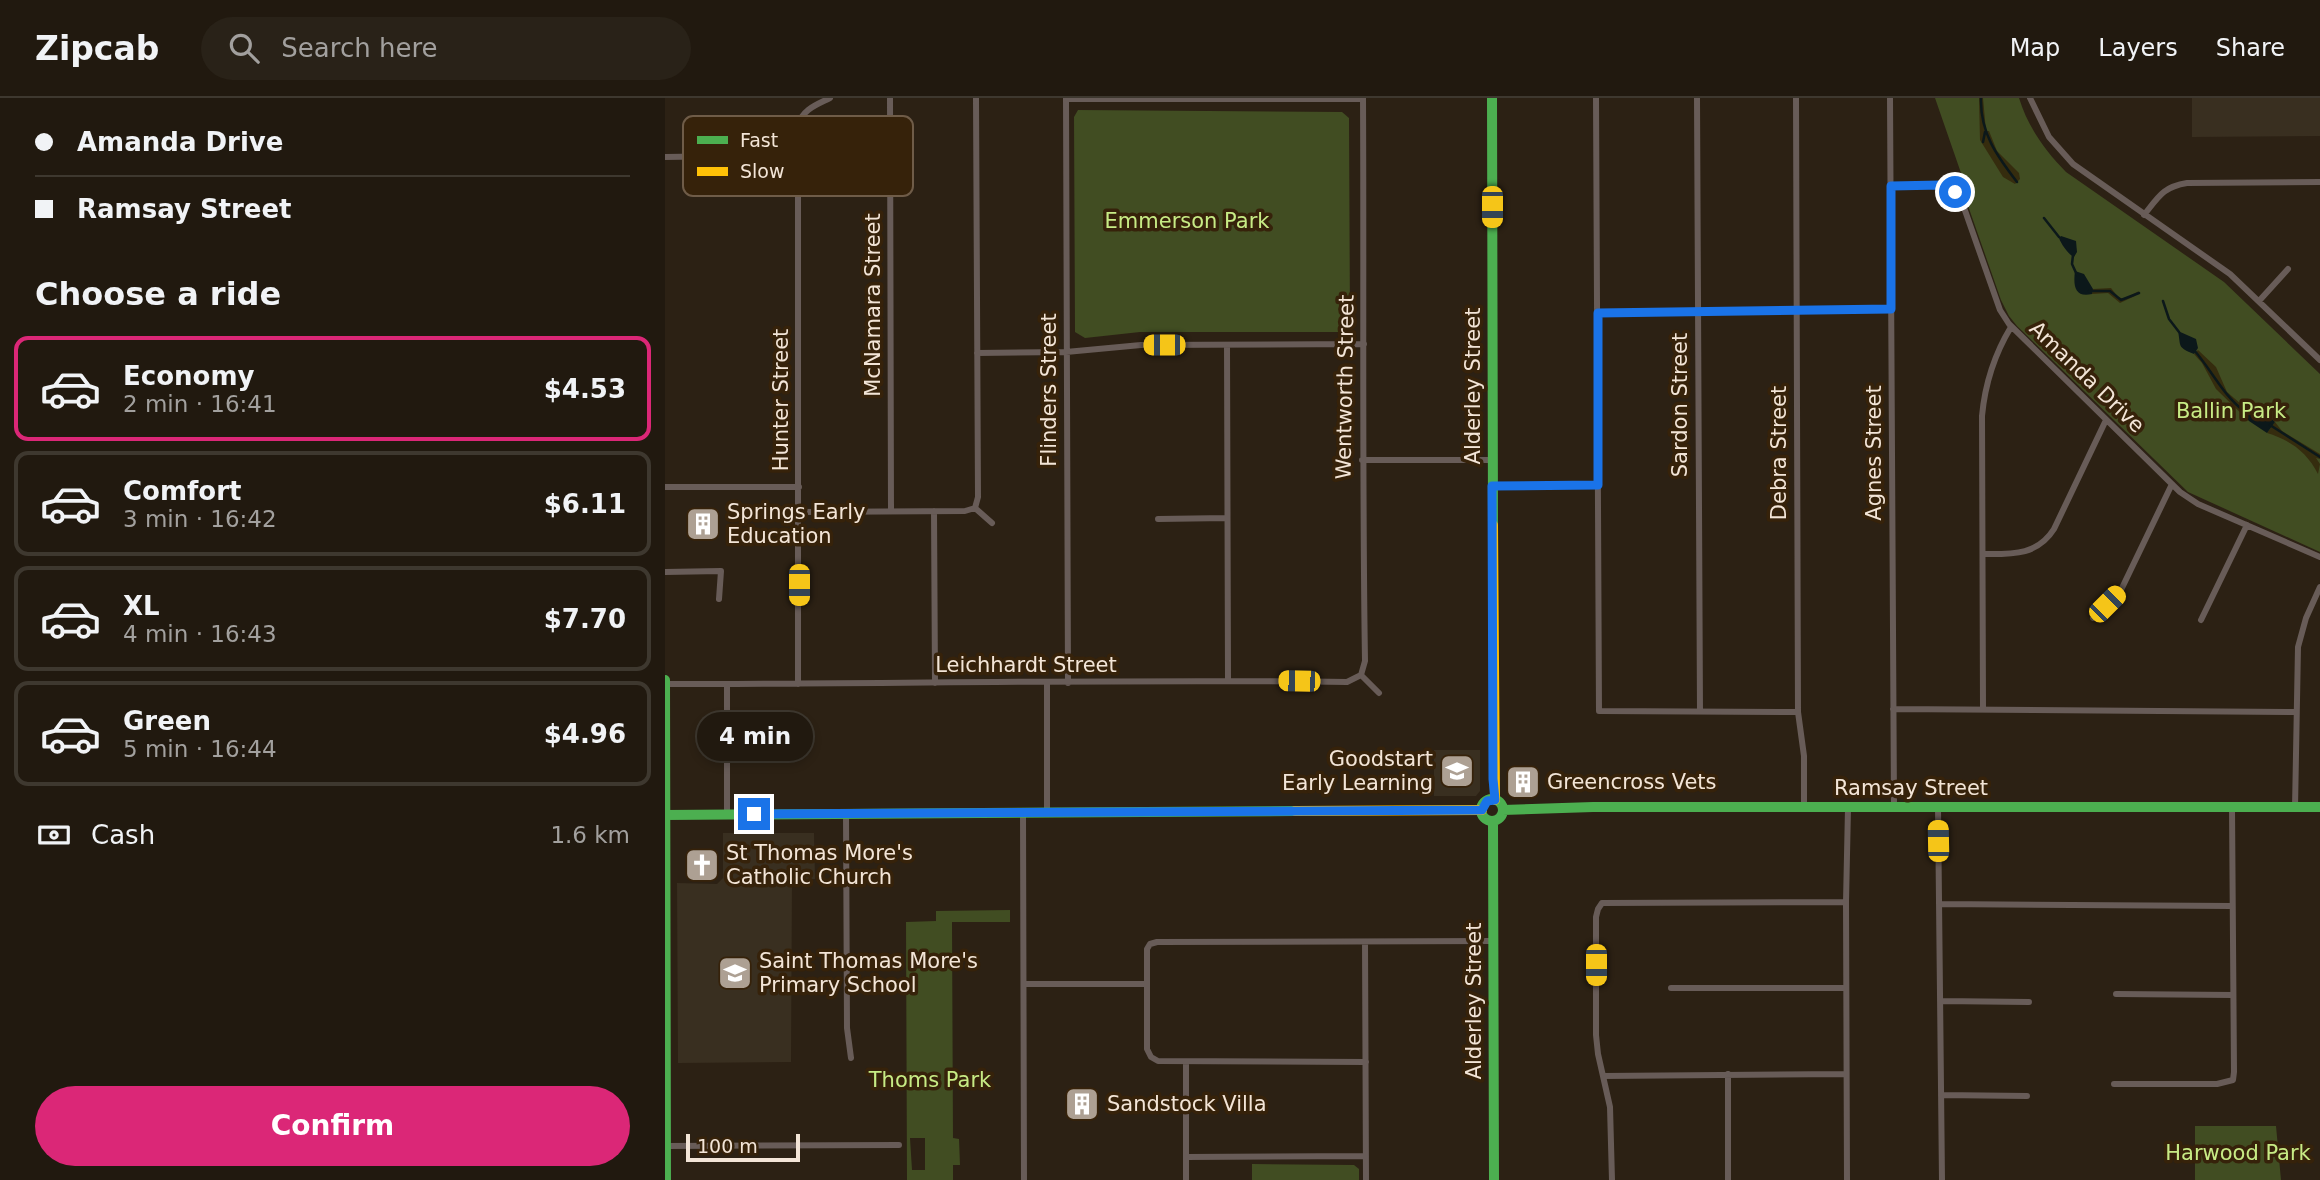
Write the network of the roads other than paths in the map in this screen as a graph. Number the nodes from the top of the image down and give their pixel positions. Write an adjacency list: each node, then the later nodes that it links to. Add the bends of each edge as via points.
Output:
1 (830, 98): 13 (street, Hunter Street)
2 (890, 98): 14 (street, McNamara Street)
3 (976, 98): 32 (street)
4 (1249, 98): 11 (street); 12 (street)
5 (1492, 98): 36 (street, Alderley Street)
6 (1596, 98): 27 (street)
7 (1697, 98): 26 (street, Sardon Street)
8 (1796, 98): 25 (street, Debra Street)
9 (1890, 98): 18 (street, Agnes Street)
10 (2029, 98): 21 (street, via 2064,156)
11 (1066, 99): 31 (street, Flinders Street)
12 (1363, 99): 29 (street, Wentworth Street)
13 (801, 116)
14 (890, 116)
15 (665, 157): 16 (street)
16 (683, 157)
17 (2320, 182): 21 (street, via 2187,183 2165,190)
18 (1891, 186): 24 (street, Agnes Street); 28 (street, Amanda Drive, via 1941,185 1958,195 2000,310)
19 (798, 196): 41 (street, Hunter Street)
20 (890, 196): 45 (street, McNamara Street)
21 (2144, 215): 23 (street, via 2218,265)
22 (2288, 269): 23 (street)
23 (2259, 301): 33 (street)
24 (1891, 309): 25 (street); 66 (street, Agnes Street)
25 (1797, 311): 26 (street); 70 (street, Debra Street)
26 (1697, 312): 27 (street); 69 (street, Sardon Street)
27 (1598, 313): 38 (street)
28 (2011, 327): 34 (street, Amanda Drive); 50 (street, via 1993,363 1983,403)
29 (1364, 344): 30 (street); 35 (street, Wentworth Street)
30 (1227, 345): 31 (street, via 1141,345); 46 (street)
31 (1066, 352): 32 (street); 60 (street, Flinders Street)
32 (977, 353): 42 (street)
33 (2320, 360)
34 (2106, 420): 37 (street, Amanda Drive); 50 (street, via 2047,539 2025,552)
35 (1361, 460): 36 (street); 57 (street, Wentworth Street, via 1365,661)
36 (1492, 460): 39 (street, Alderley Street)
37 (2172, 484): 49 (street, Amanda Drive, via 2192,500); 55 (street, via 2121,590)
38 (1598, 485): 39 (street); 68 (street)
39 (1492, 486): 73 (street, Alderley Street)
40 (665, 487): 41 (street)
41 (799, 487): 44 (street, Hunter Street)
42 (975, 508): 43 (street); 48 (street)
43 (934, 511): 45 (street); 61 (street)
44 (799, 512): 45 (street); 64 (street, Hunter Street)
45 (891, 512)
46 (1227, 518): 47 (street); 58 (street)
47 (1158, 519)
48 (992, 523)
49 (2247, 525): 51 (street, Amanda Drive); 56 (street)
50 (1983, 554): 67 (street)
51 (2320, 557)
52 (665, 572): 54 (street, via 720,571)
53 (2320, 587): 71 (street, via 2300,637)
54 (719, 599)
55 (2093, 618)
56 (2201, 621)
57 (1361, 676): 58 (street, Leichhardt Street, via 1347,682); 65 (street)
58 (1228, 680): 60 (street, Leichhardt Street)
59 (665, 682): 63 (street, Leichhardt Street); 87 (street)
60 (1068, 682): 62 (street, Leichhardt Street)
61 (935, 683): 62 (street, Leichhardt Street); 64 (street, Leichhardt Street)
62 (1047, 683): 84 (street)
63 (727, 684): 64 (street, Leichhardt Street); 86 (street)
64 (797, 684)
65 (1379, 693)
66 (1893, 709): 67 (street); 74 (street, Agnes Street)
67 (1983, 709): 71 (street)
68 (1599, 711): 69 (street); 72 (street)
69 (1700, 711): 70 (street)
70 (1798, 712): 78 (street, Debra Street)
71 (2296, 712): 76 (street)
72 (1593, 719)
73 (1495, 800): 81 (street, via 1487,801); 82 (street)
74 (1894, 807): 75 (street, Ramsay Street); 79 (street, Ramsay Street)
75 (1938, 807): 80 (street, Ramsay Street); 90 (street)
76 (2295, 807): 77 (street, Ramsay Street); 80 (street, Ramsay Street)
77 (2320, 807)
78 (1804, 808): 79 (street, Ramsay Street); 82 (street, Ramsay Street)
79 (1848, 808): 89 (street)
80 (2232, 808): 91 (street)
81 (1482, 810): 84 (street); 88 (street, via 1485,818)
82 (1503, 810): 88 (street)
83 (1023, 813): 84 (street); 85 (street); 94 (street)
84 (1047, 813)
85 (846, 814): 86 (street); 102 (street, via 846,1028)
86 (727, 815): 87 (street)
87 (665, 816): 112 (street)
88 (1493, 821): 92 (street, Alderley Street)
89 (1846, 902): 97 (street); 107 (street, via 1602,903 1597,917 1596,1035)
90 (1940, 904): 91 (street); 100 (street)
91 (2232, 906): 99 (street)
92 (1493, 941): 93 (street); 119 (street, Alderley Street)
93 (1365, 942): 95 (street, via 1157,942 1150,944 1147,952); 103 (street)
94 (1024, 984): 95 (street); 116 (street)
95 (1146, 985): 104 (street, via 1151,1057)
96 (1671, 988): 97 (street)
97 (1846, 988): 106 (street)
98 (2116, 994): 99 (street)
99 (2233, 995): 108 (street, via 2232,1080)
100 (1940, 1001): 101 (street); 109 (street)
101 (2029, 1002)
102 (851, 1058)
103 (1366, 1062): 104 (street); 113 (street)
104 (1186, 1063): 114 (street)
105 (1728, 1074): 106 (street); 107 (street); 121 (street)
106 (1846, 1074): 122 (street)
107 (1603, 1076): 120 (street, via 1610,1107)
108 (2114, 1084)
109 (1941, 1095): 110 (street); 123 (street)
110 (2027, 1096)
111 (899, 1144): 112 (street)
112 (666, 1146): 115 (street)
113 (1366, 1156): 114 (street); 118 (street)
114 (1186, 1157): 117 (street)
115 (666, 1180)
116 (1024, 1180)
117 (1186, 1180)
118 (1366, 1180)
119 (1494, 1180)
120 (1612, 1180)
121 (1728, 1180)
122 (1847, 1180)
123 (1942, 1180)

